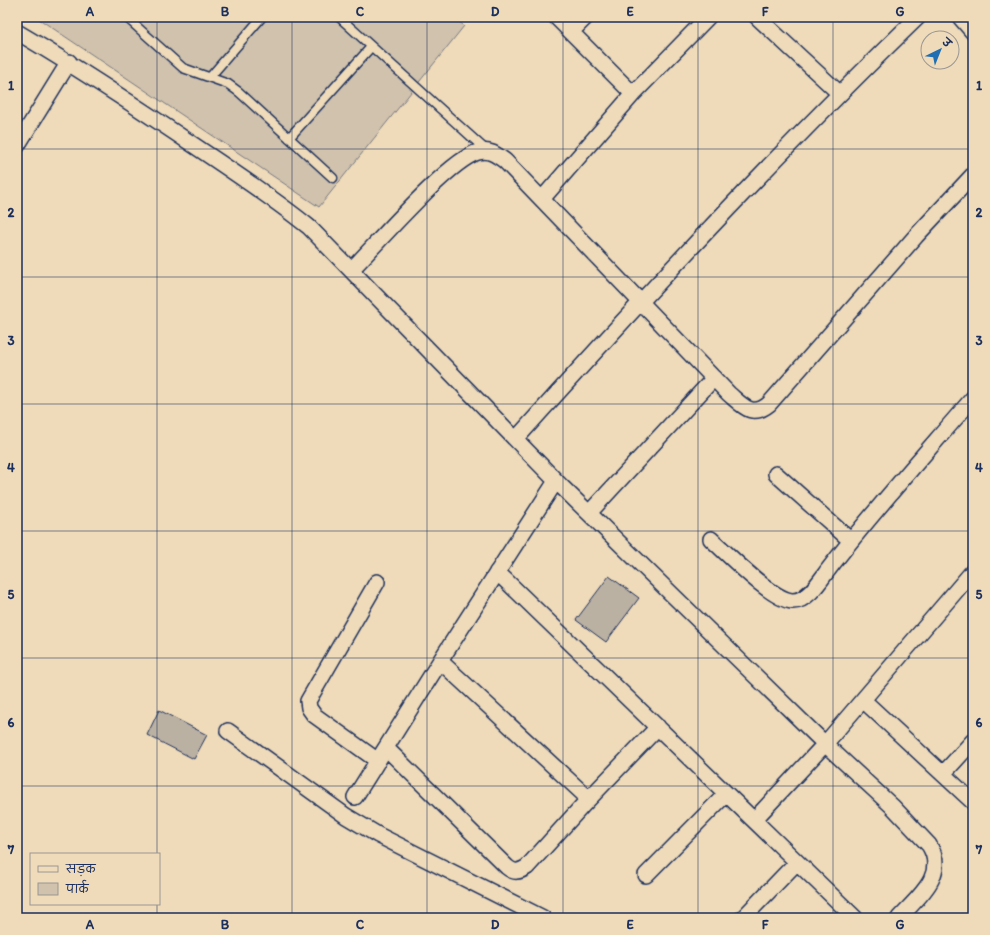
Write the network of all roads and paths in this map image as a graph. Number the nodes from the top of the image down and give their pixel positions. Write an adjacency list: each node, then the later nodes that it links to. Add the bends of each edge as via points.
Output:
1 (126, 17): 15 (lane, via 183,68)
2 (262, 17): 15 (lane)
3 (339, 17): 13 (lane)
4 (556, 17): 11 (street)
5 (586, 17): 11 (street)
6 (708, 17): 17 (street)
7 (757, 17): 16 (street)
8 (918, 17): 16 (street)
9 (960, 17): 12 (street)
10 (17, 32): 14 (street)
11 (571, 32): 17 (street)
12 (973, 32)
13 (371, 47): 18 (lane); 20 (lane)
14 (69, 62): 19 (street); 24 (street, via 279,203 309,227)
15 (210, 77): 18 (lane, via 228,84)
16 (839, 93): 25 (street)
17 (633, 94): 23 (street)
18 (289, 138): 22 (lane)
19 (17, 146)
20 (487, 151): 23 (street, via 505,161); 24 (street, via 470,156 447,173)
21 (973, 175): 26 (street, via 769,404 761,410 752,411 743,406)
22 (332, 178)
23 (542, 199): 25 (street)
24 (351, 270): 28 (street)
25 (640, 300): 26 (street); 28 (street)
26 (714, 378): 31 (street)
27 (973, 398): 33 (street)
28 (516, 439): 30 (street)
29 (776, 474): 33 (street)
30 (556, 481): 31 (street); 35 (street)
31 (589, 513): 42 (street)
32 (711, 539): 33 (street, via 768,589 791,601 806,596)
33 (850, 540)
34 (973, 571): 38 (street)
35 (497, 572): 37 (street); 39 (street)
36 (377, 582): 44 (street, via 308,701 314,715)
37 (440, 661): 43 (street); 48 (street)
38 (863, 700): 42 (street); 45 (street)
39 (658, 727): 46 (street); 48 (street)
40 (228, 731): 53 (street, via 346,816 378,835)
41 (973, 741): 45 (street)
42 (825, 744): 50 (street); 56 (street, via 892,806 932,851 935,874)
43 (386, 748): 44 (street); 48 (street, via 512,871 520,871 527,867)
44 (378, 761): 47 (street)
45 (942, 774): 49 (street)
46 (726, 794): 50 (street); 52 (street)
47 (355, 798)
48 (589, 799)
49 (973, 802)
50 (754, 820): 51 (street)
51 (797, 862): 54 (street); 55 (street)
52 (646, 875)
53 (543, 918)
54 (743, 918)
55 (855, 918)
56 (899, 918)

